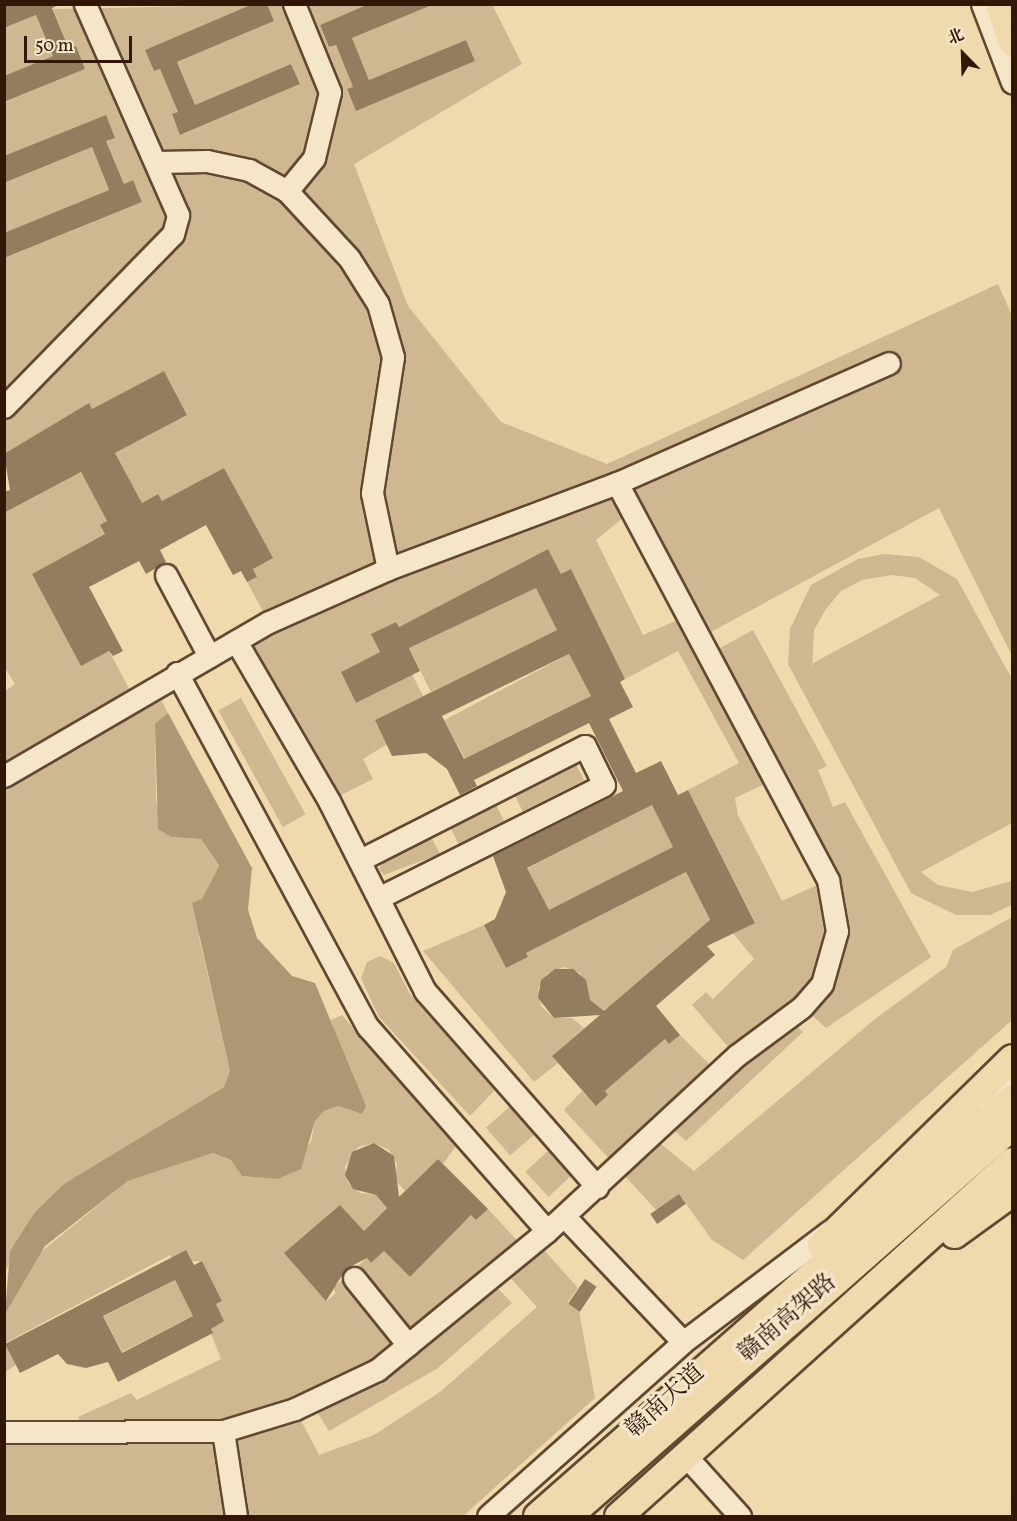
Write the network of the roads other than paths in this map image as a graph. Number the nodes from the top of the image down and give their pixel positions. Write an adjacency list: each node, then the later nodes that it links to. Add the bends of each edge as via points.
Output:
1 (85, 4): 7 (street)
2 (294, 4): 8 (street, via 330,92 314,158)
3 (982, 4): 6 (street)
4 (999, 4): 5 (main road)
5 (1012, 42)
6 (1012, 82)
7 (157, 162): 8 (street, via 207,161 249,170); 10 (street, via 178,215 173,234)
8 (287, 191): 12 (street, via 349,258 378,304 393,357 372,493)
9 (889, 363): 11 (street)
10 (4, 407)
11 (617, 483): 12 (street); 28 (street, via 828,880 837,931 822,984 802,1007 736,1056)
12 (388, 569): 14 (street)
13 (166, 575): 15 (street)
14 (236, 640): 15 (street); 18 (street)
15 (209, 656): 16 (street)
16 (177, 673): 17 (street); 32 (street, via 368,1027)
17 (4, 776)
18 (360, 860): 19 (street); 19 (street, via 585,746 604,785)
19 (380, 897): 28 (street, via 425,991)
20 (1012, 1050): 33 (street, via 885,1166)
21 (1012, 1058): 30 (main road)
22 (1012, 1077): 30 (street)
23 (1012, 1098): 39 (main road, 赣南大道)
24 (1012, 1123): 46 (highway, 赣南高架路)
25 (1012, 1142): 47 (highway, 赣南高架路)
26 (1012, 1161): 36 (main road)
27 (1012, 1174): 34 (street)
28 (597, 1187): 31 (street)
29 (1012, 1192): 34 (main road)
30 (850, 1214): 33 (street); 39 (main road)
31 (564, 1216): 32 (street); 37 (street)
32 (547, 1231): 38 (street)
33 (799, 1258): 37 (street)
34 (911, 1265): 36 (main road); 42 (street)
35 (354, 1278): 38 (street)
36 (855, 1304): 48 (main road)
37 (683, 1342): 44 (street)
38 (408, 1346): 41 (street, via 377,1370 311,1402)
39 (702, 1370): 45 (main road, 赣南大道)
40 (4, 1431): 41 (street)
41 (223, 1431): 43 (street)
42 (694, 1465): 49 (street); 50 (street)
43 (236, 1516)
44 (488, 1516)
45 (537, 1516)
46 (565, 1516)
47 (596, 1516)
48 (618, 1516)
49 (637, 1516)
50 (740, 1516)

